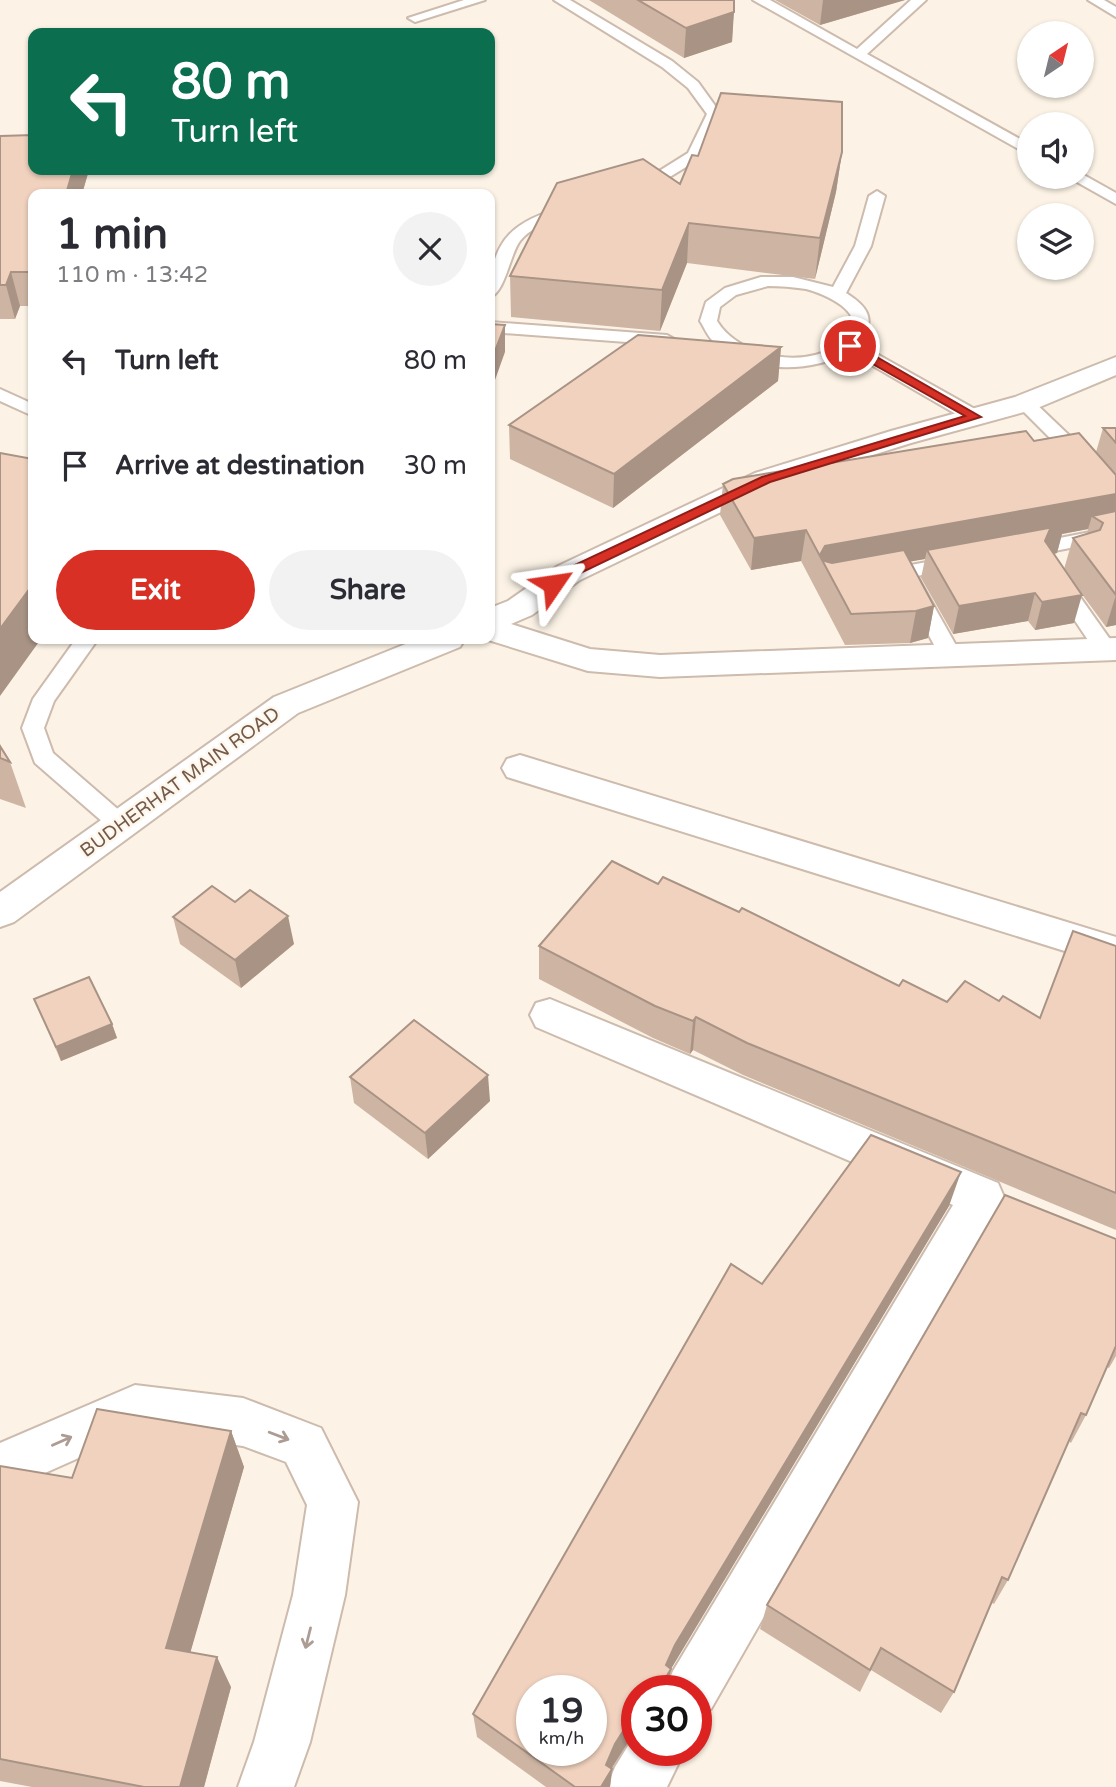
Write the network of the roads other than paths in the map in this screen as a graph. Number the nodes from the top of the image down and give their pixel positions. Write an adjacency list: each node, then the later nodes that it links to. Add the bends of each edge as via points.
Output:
1 (478, 0): 7 (lane)
2 (561, 0): 11 (lane, via 667,64 694,85 714,114 694,156)
3 (760, 0): 8 (lane)
4 (919, 0): 8 (lane)
5 (1095, 0): 6 (lane)
6 (1116, 13)
7 (415, 18)
8 (858, 55): 9 (lane)
9 (1017, 143)
10 (1094, 187): 13 (lane)
11 (628, 194)
12 (877, 196): 16 (lane, via 863,246)
13 (1116, 199)
14 (588, 205): 15 (lane, via 536,221 512,238)
15 (495, 280)
16 (837, 295): 18 (lane, via 816,286 779,281 743,285 712,304 707,317); 19 (lane, via 853,306 861,320 860,334)
17 (495, 327): 18 (lane)
18 (723, 343): 19 (lane, via 764,360 788,362 813,361)
19 (850, 346): 24 (lane)
20 (1116, 365): 22 (street)
21 (0, 394): 23 (lane)
22 (1025, 403): 24 (street); 25 (lane)
23 (28, 408)
24 (975, 417): 34 (street, via 766,480 569,573 520,608)
25 (1068, 445): 26 (lane); 27 (lane)
26 (1092, 448)
27 (1116, 501)
28 (1116, 533): 30 (lane)
29 (1116, 549): 38 (lane, via 1052,562 1050,568)
30 (1015, 552)
31 (974, 560): 32 (lane)
32 (905, 572): 33 (lane); 39 (lane)
33 (879, 576)
34 (495, 619)
35 (495, 630): 39 (street, via 587,660 660,666)
36 (83, 644): 41 (lane, via 44,699 33,728 43,757)
37 (436, 644): 41 (street, BUDHERHAT MAIN ROAD, via 286,705)
38 (1111, 650): 39 (street)
39 (951, 656)
40 (520, 768): 43 (street)
41 (120, 824): 42 (street, BUDHERHAT MAIN ROAD)
42 (0, 912)
43 (1116, 952)
44 (550, 1015): 46 (street, via 1001,1205)
45 (0, 1468): 48 (street, one-way to 48, via 135,1408 243,1422 303,1445 333,1502 319,1595)
46 (702, 1675)
47 (647, 1766): 49 (street)
48 (266, 1787)
49 (635, 1787)

